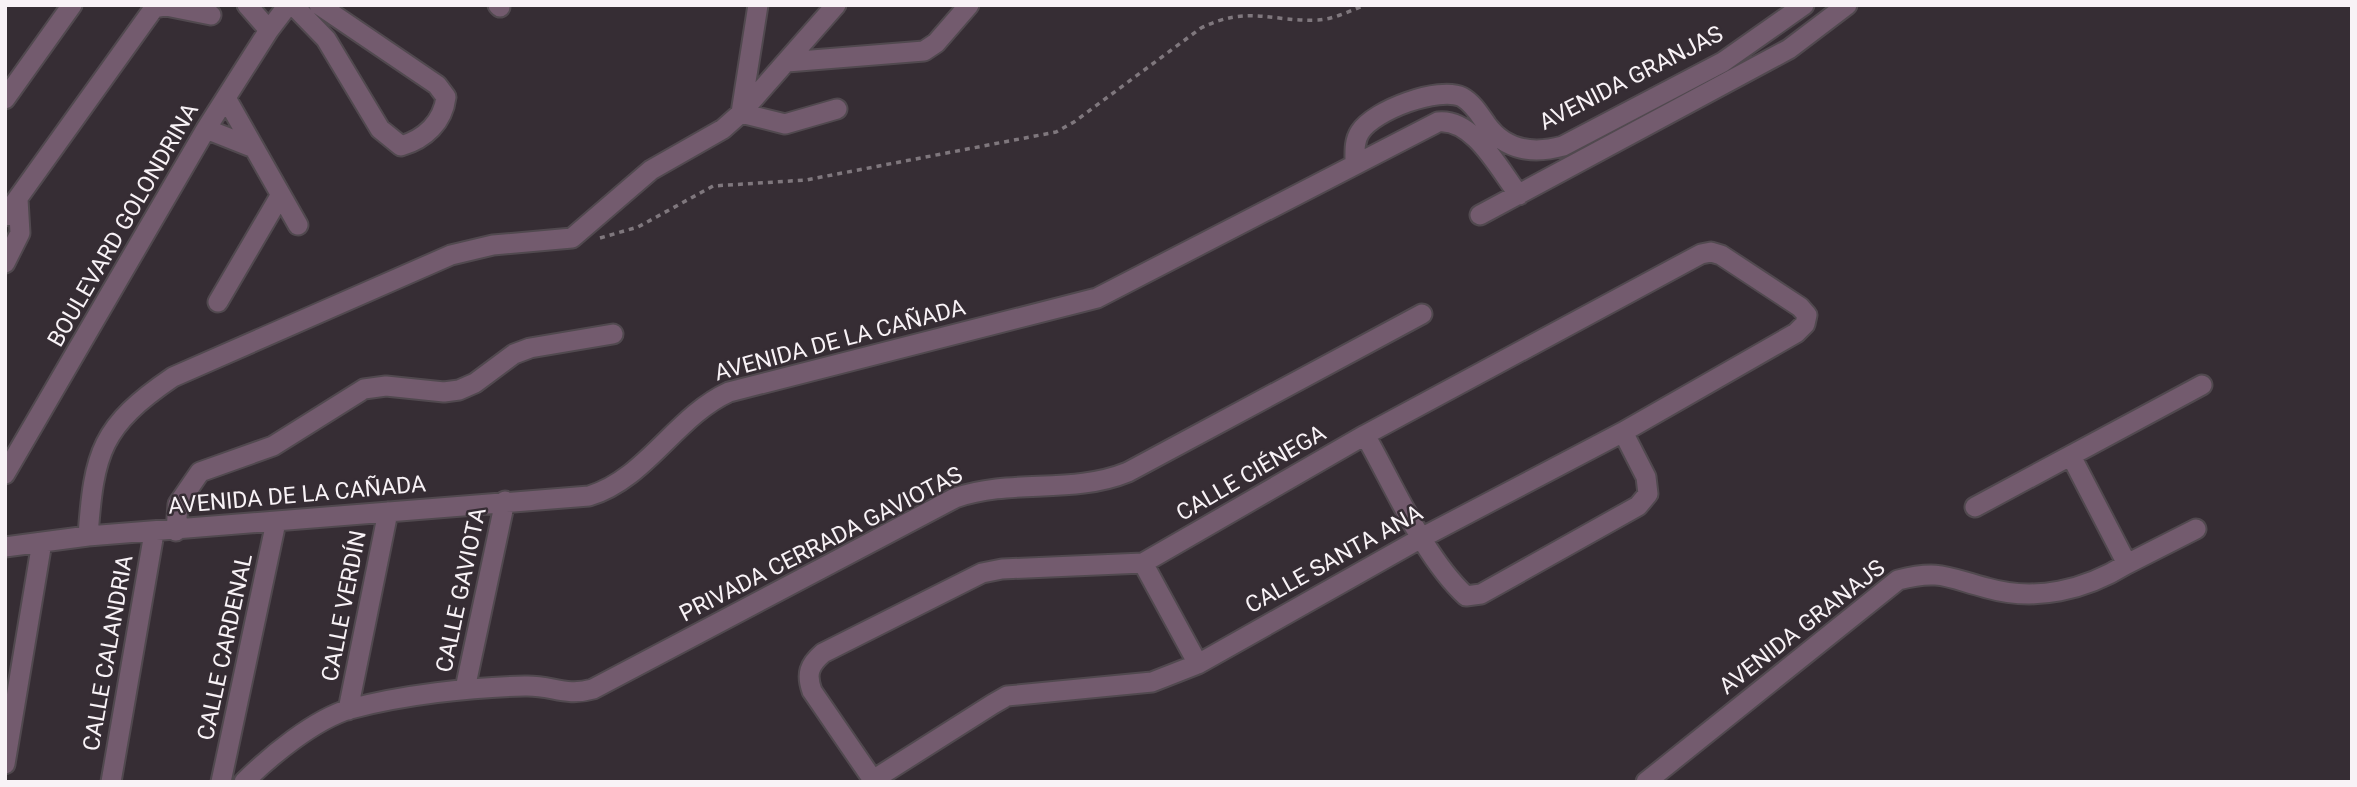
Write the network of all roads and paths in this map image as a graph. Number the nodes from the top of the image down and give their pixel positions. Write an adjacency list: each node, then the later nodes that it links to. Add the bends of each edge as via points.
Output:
1 (72, 5): 15 (street)
2 (247, 5): 12 (street)
3 (291, 5): 4 (street, via 326,38 389,139 401,146 425,135 444,111 446,97 437,85); 12 (street, BOULEVARD GOLONDRINA)
4 (319, 5)
5 (758, 5): 18 (street)
6 (836, 5): 14 (street)
7 (969, 5): 14 (street, via 924,51)
8 (1365, 5): 29 (path, via 1320,20 1243,14 1222,18 1201,28 1056,132 806,180 713,186 616,236)
9 (1847, 5): 13 (street)
10 (1796, 9): 13 (street, AVENIDA GRANJAS); 20 (street, AVENIDA GRANJAS, via 1723,62 1563,146 1543,152 1522,150)
11 (211, 15): 25 (street, via 155,8)
12 (269, 30): 16 (street, BOULEVARD GOLONDRINA)
13 (1805, 37): 23 (street, AVENIDA GRANJAS)
14 (787, 62): 18 (street)
15 (5, 99)
16 (226, 99): 19 (street, BOULEVARD GOLONDRINA); 21 (street)
17 (837, 109): 18 (street, via 785,124)
18 (741, 113): 29 (street, via 723,129 650,170)
19 (206, 129): 21 (street); 39 (street, BOULEVARD GOLONDRINA)
20 (1485, 136): 22 (street, AVENIDA DE LA CAÑADA, via 1450,121 1438,122); 22 (street, AVENIDA GRANJAS, via 1474,107 1461,97 1446,93 1429,96 1371,120 1360,132); 23 (street, AVENIDA DE LA CAÑADA)
21 (254, 148): 24 (street)
22 (1355, 163): 40 (street, AVENIDA DE LA CAÑADA, via 1097,298 729,392 710,400 606,490 572,498)
23 (1518, 195): 26 (street, AVENIDA GRANJAS)
24 (281, 196): 28 (street); 32 (street)
25 (18, 199): 27 (street); 31 (street, via 20,233)
26 (1480, 215)
27 (5, 216)
28 (298, 225)
29 (572, 239): 47 (street, via 493,245 451,255 173,377 121,420 102,448 92,481)
30 (1711, 252): 36 (street, CALLE SANTA ANA, via 1800,307 1807,315 1805,324); 37 (street, CALLE CIÉNEGA)
31 (5, 263)
32 (218, 302)
33 (1422, 314): 54 (street, PRIVADA CERRADA GAVIOTAS, via 1104,482 1005,486 955,498 593,689 575,694 530,685)
34 (613, 334): 45 (street, via 530,348 459,390 364,389 273,446 200,472 178,504)
35 (2203, 385): 38 (street)
36 (1623, 432): 48 (street, CALLE SANTA ANA); 48 (street, via 1646,477 1648,494 1638,506 1481,594 1466,596)
37 (1365, 435): 48 (street); 51 (street, CALLE CIÉNEGA)
38 (2071, 456): 41 (street); 52 (street)
39 (5, 474)
40 (505, 501): 42 (street, AVENIDA DE LA CAÑADA); 54 (street, CALLE GAVIOTA)
41 (1975, 507)
42 (388, 512): 43 (street, AVENIDA DE LA CAÑADA); 55 (street, CALLE VERDÍN)
43 (276, 522): 45 (street, AVENIDA DE LA CAÑADA); 59 (street, CALLE CARDENAL)
44 (2196, 529): 52 (street, AVENIDA GRANAJS)
45 (176, 531): 46 (street, AVENIDA DE LA CAÑADA)
46 (154, 533): 47 (street, AVENIDA DE LA CAÑADA); 58 (street, CALLE CALANDRIA)
47 (88, 536): 49 (street, AVENIDA DE LA CAÑADA)
48 (1423, 537): 53 (street, CALLE SANTA ANA)
49 (41, 542): 50 (street, AVENIDA DE LA CAÑADA); 56 (street)
50 (5, 547)
51 (1143, 563): 53 (street); 57 (street, CALLE CIÉNEGA, via 982,573 823,653 812,663 807,678 812,691)
52 (2127, 564): 61 (street, AVENIDA GRANAJS, via 2068,591 2025,595 1988,589 1952,575 1924,573 1898,580)
53 (1198, 664): 57 (street, CALLE SANTA ANA, via 1152,682 1007,696)
54 (465, 689): 55 (street, PRIVADA CERRADA GAVIOTAS)
55 (348, 710): 60 (street, via 283,748)
56 (5, 764)
57 (873, 781)
58 (111, 782)
59 (221, 782)
60 (244, 782)
61 (1646, 782)

